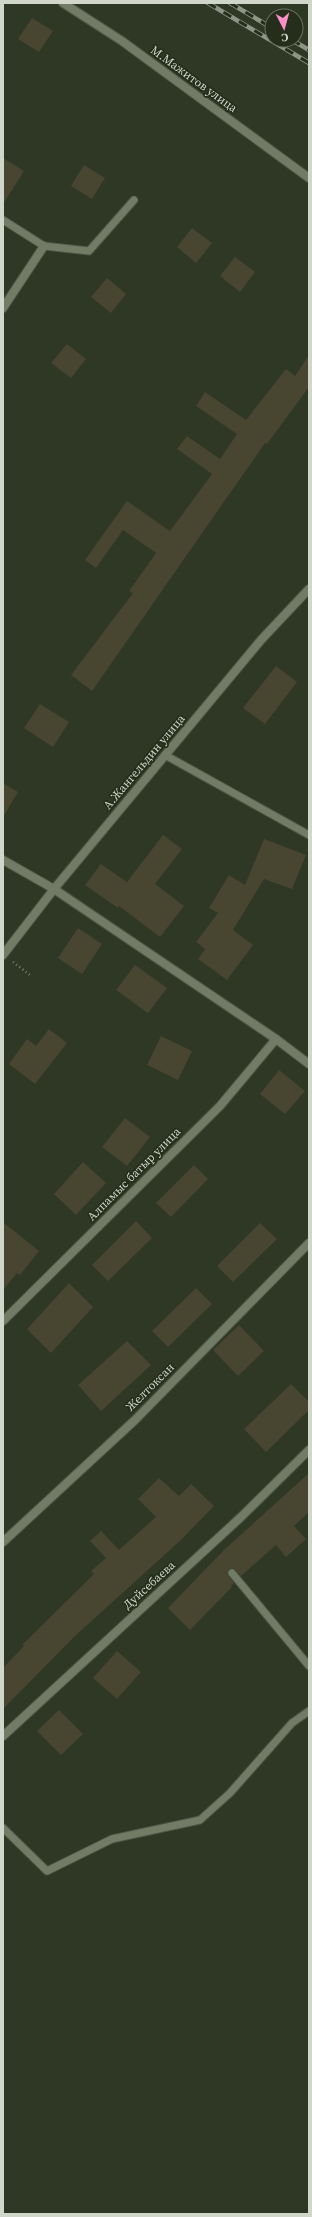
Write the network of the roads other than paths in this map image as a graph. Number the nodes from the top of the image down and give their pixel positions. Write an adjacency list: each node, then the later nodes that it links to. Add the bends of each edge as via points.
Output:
1 (63, 3): 2 (street, М.Мажитов улица, via 122,41)
2 (309, 178)
3 (134, 200): 5 (lane, via 89,251)
4 (3, 220): 5 (lane)
5 (44, 246): 6 (street)
6 (3, 308)
7 (309, 589): 8 (street, А.Жангельдин улица, via 261,640)
8 (166, 755): 9 (lane); 11 (street, А.Жангельдин улица)
9 (309, 835)
10 (3, 860): 11 (street)
11 (54, 889): 12 (street, А.Жангельдин улица); 13 (street)
12 (3, 955)
13 (276, 1039): 14 (street); 16 (street, Алпамыс батыр улица, via 220,1106)
14 (309, 1064)
15 (309, 1243): 18 (street, Желтоксан, via 135,1420)
16 (3, 1321)
17 (309, 1450): 22 (street, Дуйсебаева, via 241,1517)
18 (3, 1542)
19 (232, 1573): 20 (lane)
20 (309, 1666)
21 (309, 1711): 23 (lane, via 292,1723 230,1793 200,1820 112,1839 47,1871)
22 (3, 1736)
23 (3, 1828)

